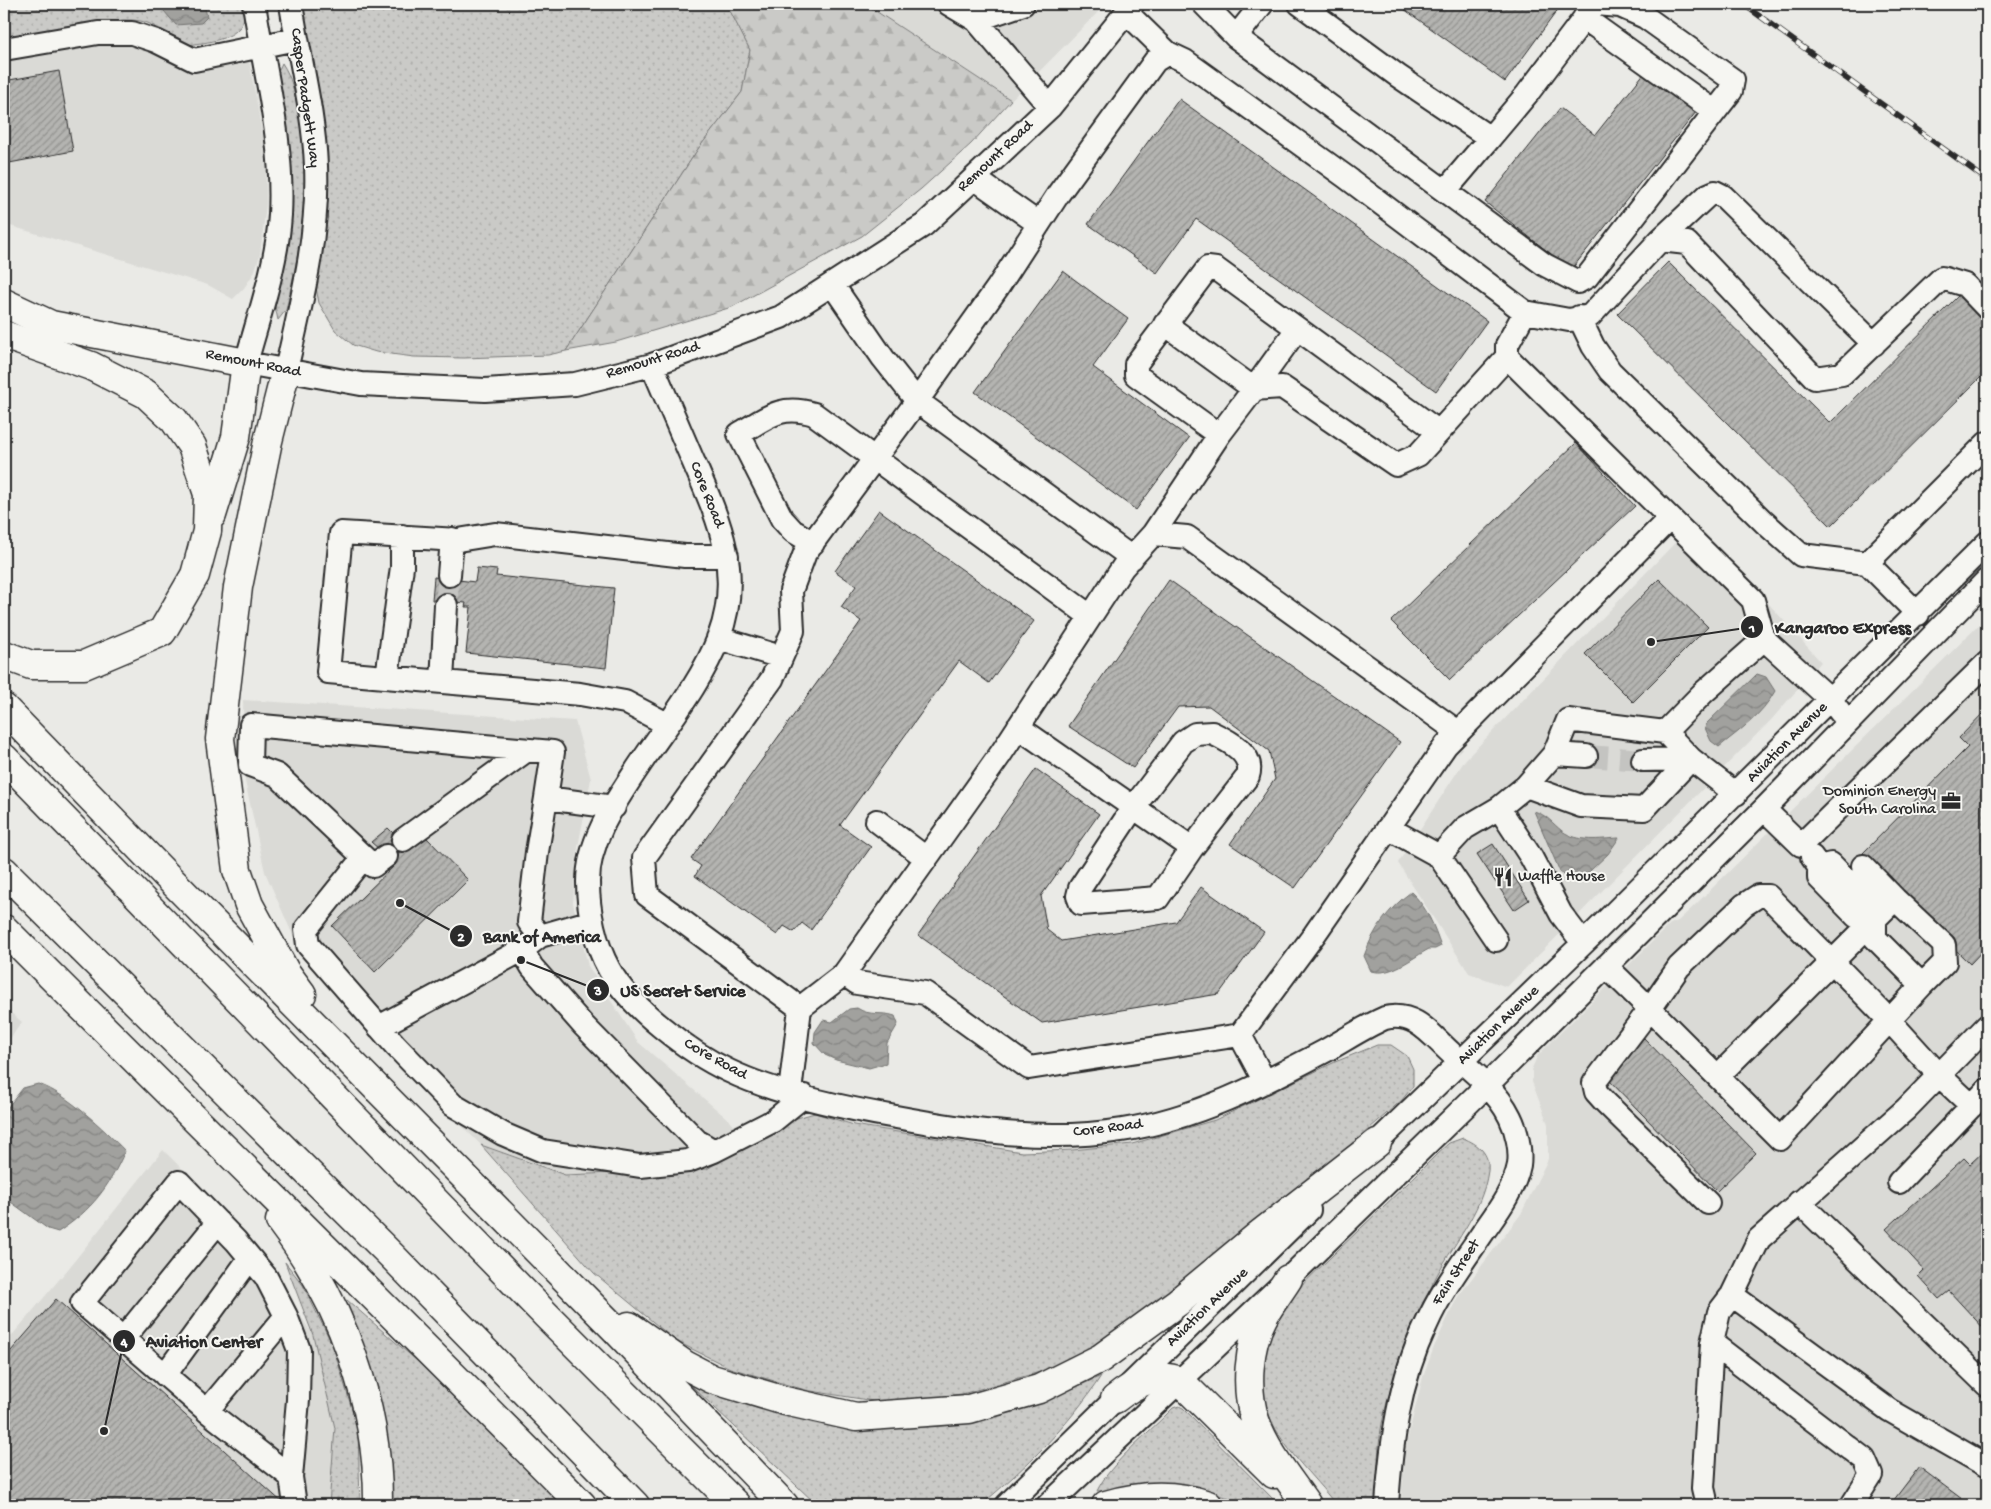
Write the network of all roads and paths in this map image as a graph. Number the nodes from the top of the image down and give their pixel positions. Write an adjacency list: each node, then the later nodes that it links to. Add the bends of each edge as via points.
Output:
1 (254, 4): 13 (street, Casper Padgett Way)
2 (290, 4): 12 (street, Casper Padgett Way)
3 (949, 4): 10 (street)
4 (1023, 4): 10 (street)
5 (1204, 4): 11 (street)
6 (1262, 4): 11 (street)
7 (1300, 4): 18 (street)
8 (1129, 8): 15 (street); 16 (street, Remount Road)
9 (1592, 8): 17 (street); 17 (street, via 1620,6 1645,17 1733,80 1730,91); 18 (street)
10 (984, 13): 16 (street)
11 (1236, 37): 20 (street)
12 (296, 39): 13 (street); 37 (street, Casper Padgett Way, via 312,132 316,197 304,291)
13 (261, 45): 14 (street, via 194,60 132,33 98,33); 35 (street, Casper Padgett Way, via 279,142 280,216 271,270)
14 (4, 49)
15 (1168, 53): 21 (street, via 1155,61); 26 (street, via 1185,61 1338,171)
16 (1050, 107): 19 (street, Remount Road)
17 (1714, 111): 20 (street, via 1588,277 1578,282 1545,265)
18 (1490, 138): 20 (street)
19 (974, 178): 21 (street); 23 (street, Remount Road, via 924,225)
20 (1446, 190)
21 (1039, 224): 39 (street)
22 (1660, 240): 27 (street, via 1590,316); 33 (street, via 1688,243 1815,378 1842,374); 33 (street, via 1708,195 1715,192 1724,196)
23 (832, 284): 36 (street, Remount Road, via 781,317); 39 (street)
24 (4, 303): 29 (main road, Remount Road)
25 (1987, 308): 33 (street, via 1965,285 1942,278)
26 (1525, 312): 27 (street, via 1569,320); 34 (street, via 1507,345)
27 (1579, 318): 53 (street, via 1610,371 1802,555)
28 (1165, 324): 31 (street, via 1208,268 1216,269); 38 (street); 41 (street, via 1136,364 1136,375)
29 (51, 325): 30 (main road, Remount Road); 35 (main road, Remount Road)
30 (4, 328)
31 (1297, 329): 38 (street); 40 (street)
32 (4, 335): 45 (main road, via 91,366 146,394 174,420 192,446 208,494)
33 (1874, 344)
34 (1507, 357): 40 (street); 44 (street)
35 (246, 363): 37 (street, Remount Road); 45 (main road, via 236,437)
36 (652, 365): 37 (street, Remount Road, via 575,384 485,390 361,384); 51 (street, Core Road, via 720,523)
37 (286, 370): 123 (main road, via 238,587 220,739 237,870 249,905 285,971 308,1004)
38 (1254, 389): 40 (street, via 1282,387 1396,465 1418,455); 41 (street)
39 (917, 401): 43 (street); 52 (street)
40 (1439, 432)
41 (1219, 435): 46 (street)
42 (1987, 443): 53 (street)
43 (874, 459): 49 (street); 49 (street, via 814,414 798,409 778,411 739,434 782,519); 58 (street)
44 (1670, 518): 60 (street, via 1752,600); 71 (street)
45 (208, 531): 61 (main road, via 195,575 162,632 84,666 31,665)
46 (1153, 534): 52 (street); 71 (street, via 1187,537)
47 (402, 536): 48 (street); 64 (street, via 402,567); 64 (street, via 341,533 328,672)
48 (452, 539): 51 (street, via 495,534 685,556); 54 (street)
49 (813, 543): 62 (street, via 805,553 791,591 793,631)
50 (1987, 544): 57 (street, Aviation Avenue)
51 (727, 556): 59 (street, Core Road, via 728,590)
52 (1132, 558): 58 (street)
53 (1866, 563): 57 (street)
54 (449, 575)
55 (1987, 580): 68 (street, Aviation Avenue)
56 (446, 605): 65 (street)
57 (1918, 614): 66 (street, Aviation Avenue)
58 (1090, 616): 70 (street)
59 (718, 638): 62 (street); 69 (street, Core Road, via 692,688)
60 (1764, 639): 66 (street); 72 (street)
61 (4, 655)
62 (781, 657): 109 (street, via 772,679 644,858 647,895)
63 (1987, 663): 89 (street)
64 (387, 677): 65 (street)
65 (442, 682): 69 (street, via 580,694 625,702)
66 (1831, 700): 68 (street); 80 (street, Aviation Avenue)
67 (4, 708): 123 (main road)
68 (1848, 723): 85 (street, Aviation Avenue)
69 (666, 724): 82 (street, Core Road)
70 (1018, 727): 83 (street); 94 (street)
71 (1458, 732): 87 (street)
72 (1665, 732): 74 (street, via 1568,720); 77 (street)
73 (527, 750): 81 (street, via 553,752); 88 (street); 93 (street, via 251,725 250,765 277,775)
74 (1554, 754): 75 (street); 79 (street)
75 (1586, 756)
76 (4, 758): 150 (main road)
77 (1691, 759): 78 (street); 79 (street, via 1644,808 1581,806); 80 (street)
78 (1643, 760)
79 (1526, 786): 84 (street)
80 (1736, 794): 103 (street, Aviation Avenue)
81 (546, 798): 82 (street); 101 (street, via 529,922)
82 (614, 807): 99 (street, Core Road, via 603,825 590,861 588,881)
83 (1133, 808): 90 (street); 90 (street, via 1080,888 1081,904 1158,898); 90 (street, via 1183,742 1195,734 1212,733 1227,740 1248,759 1248,776)
84 (1499, 808): 92 (street, via 1465,828); 103 (street, via 1561,914)
85 (1764, 809): 89 (street); 106 (street, Aviation Avenue)
86 (877, 821): 94 (street)
87 (1388, 828): 92 (street); 114 (street)
88 (403, 840)
89 (1801, 845): 98 (street, via 1819,867 1819,878 1831,892 1856,916)
90 (1192, 848)
91 (386, 856): 93 (street, via 373,866)
92 (1439, 856): 102 (street)
93 (363, 858): 113 (street, via 306,929 308,945)
94 (926, 858): 107 (street)
95 (1863, 866): 97 (street)
96 (4, 871): 149 (main road, via 393,1256)
97 (1895, 899): 98 (street); 108 (street, via 1944,945 1945,962)
98 (1872, 917): 105 (street); 108 (street, via 1875,938)
99 (592, 921): 101 (street); 121 (street, Core Road, via 610,971 656,1023 728,1071)
100 (4, 929): 120 (main road)
101 (540, 936): 104 (street)
102 (1496, 940)
103 (1584, 943): 115 (street, Aviation Avenue)
104 (522, 950): 113 (street); 125 (street, via 532,967 583,1025 697,1140)
105 (1832, 962): 110 (street, via 1768,896 1758,896 1744,905 1680,967); 111 (street); 117 (street)
106 (1606, 966): 110 (street); 119 (street, Aviation Avenue)
107 (844, 974): 109 (street); 114 (street, via 856,983 924,993 1028,1068)
108 (1922, 985): 111 (street)
109 (800, 1008): 121 (street)
110 (1650, 1009): 117 (street); 128 (street, via 1594,1083 1596,1092)
111 (1890, 1021): 116 (street); 117 (street, via 1780,1139)
112 (1987, 1026): 116 (street)
113 (379, 1027): 125 (street, via 453,1105 503,1134 542,1150 640,1166 688,1161)
114 (1240, 1035): 118 (street)
115 (1462, 1062): 118 (street, Core Road, via 1426,1028 1404,1016 1394,1016 1370,1024); 119 (street, Fain Street); 124 (street, Aviation Avenue)
116 (1939, 1075): 122 (street); 127 (street)
117 (1718, 1076)
118 (1265, 1082): 121 (street, Core Road, via 1170,1120 1123,1130 1044,1136 939,1126)
119 (1486, 1086): 132 (street, Aviation Avenue); 156 (street, Fain Street, via 1510,1118 1519,1149 1519,1164 1506,1199 1445,1289 1413,1355 1393,1437)
120 (168, 1092): 147 (main road, via 272,1210 310,1266 334,1311 360,1381 370,1419); 148 (main road)
121 (797, 1094): 125 (street, via 773,1121)
122 (1980, 1098): 126 (street)
123 (402, 1114): 130 (main road)
124 (1377, 1143): 130 (main road, via 1178,1302 1101,1358 1039,1389 969,1409 856,1417 785,1401 712,1378 651,1343 569,1278); 140 (street, Aviation Avenue)
125 (714, 1151)
126 (1899, 1182)
127 (1799, 1202): 133 (street, via 1760,1239); 139 (street)
128 (1708, 1203)
129 (218, 1222): 131 (street); 135 (street); 135 (street, via 179,1182 82,1303)
130 (520, 1233): 151 (main road)
131 (250, 1258): 134 (street, via 266,1277); 137 (street)
132 (1288, 1279): 138 (street, Aviation Avenue); 145 (main road, via 1260,1326 1251,1354 1250,1385 1255,1419)
133 (1732, 1295): 136 (street, via 1719,1312); 142 (street, via 1889,1410)
134 (286, 1316): 141 (street); 143 (street, via 299,1350)
135 (123, 1339): 137 (street)
136 (1712, 1343): 144 (street, via 1864,1459 1871,1475); 157 (street, via 1703,1488)
137 (164, 1375): 141 (street)
138 (1180, 1381): 140 (main road, via 1168,1376 1156,1377 1129,1388); 145 (main road); 153 (street, Aviation Avenue)
139 (1987, 1385)
140 (1115, 1399): 152 (street, Aviation Avenue)
141 (207, 1411): 143 (street)
142 (1983, 1456)
143 (291, 1477): 146 (street)
144 (1857, 1499)
145 (1306, 1504)
146 (295, 1505)
147 (378, 1505)
148 (582, 1505)
149 (635, 1505)
150 (736, 1505)
151 (784, 1505)
152 (1006, 1505)
153 (1048, 1505)
154 (1106, 1505): 155 (main road, via 1143,1496 1163,1496)
155 (1208, 1505)
156 (1387, 1505)
157 (1707, 1505)

